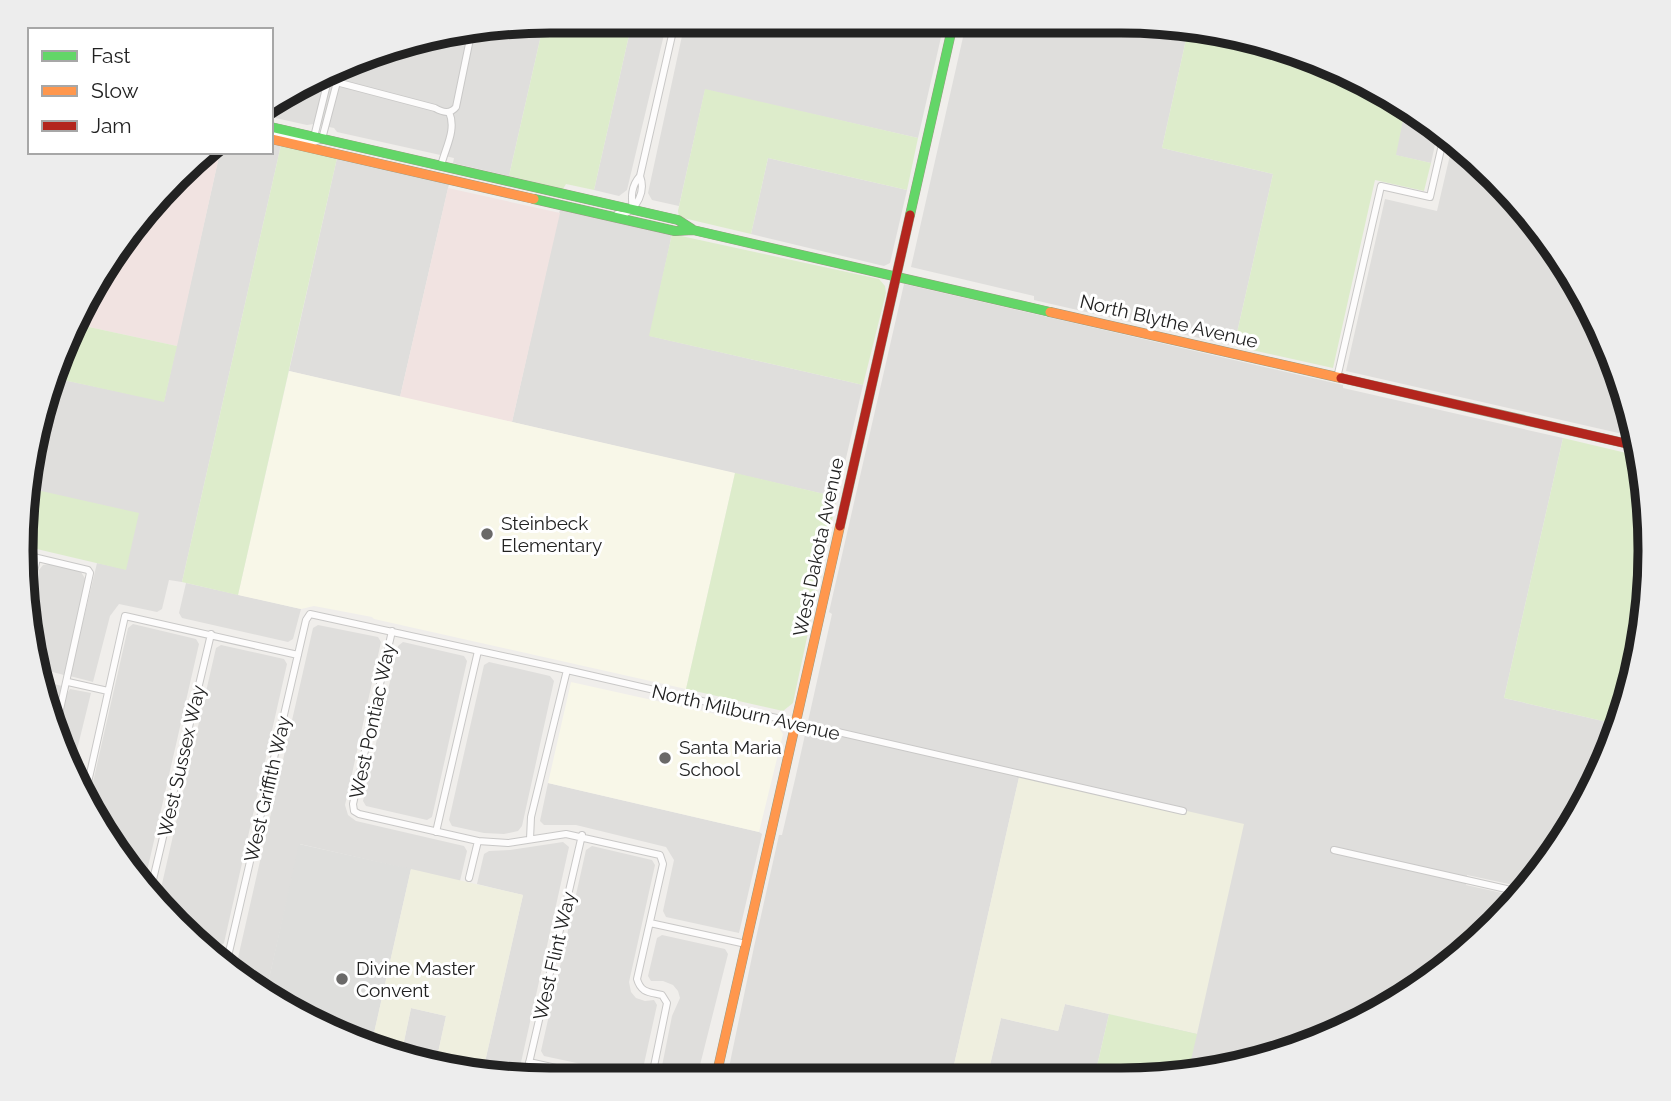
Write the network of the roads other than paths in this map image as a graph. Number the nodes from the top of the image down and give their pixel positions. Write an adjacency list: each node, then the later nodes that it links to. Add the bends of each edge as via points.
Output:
1 (672, 33): 18 (street, via 640,176 631,197)
2 (951, 33): 20 (street, West Dakota Avenue)
3 (467, 40): 8 (street, via 456,107)
4 (337, 82): 7 (street); 8 (street)
5 (324, 86): 6 (street)
6 (321, 106): 7 (street); 12 (street)
7 (331, 108): 12 (street)
8 (449, 112): 14 (street, via 453,129)
9 (273, 127): 12 (street, North Blythe Avenue)
10 (273, 137): 12 (street, North Blythe Avenue, via 312,143)
11 (273, 137): 16 (street, North Blythe Avenue)
12 (318, 138): 14 (street, North Blythe Avenue)
13 (1442, 145): 21 (street, via 1430,197 1381,186)
14 (441, 166): 15 (street, North Blythe Avenue)
15 (467, 172): 16 (street); 18 (street, North Blythe Avenue)
16 (464, 183): 17 (street, North Blythe Avenue)
17 (561, 205): 18 (street, North Blythe Avenue, via 623,215); 19 (street, North Blythe Avenue, via 675,231)
18 (633, 210): 19 (street, North Blythe Avenue, via 677,220)
19 (693, 230): 20 (street, North Blythe Avenue)
20 (896, 276): 21 (street, North Blythe Avenue); 35 (street, West Dakota Avenue)
21 (1337, 378): 22 (street, North Blythe Avenue)
22 (1626, 444)
23 (33, 557): 24 (street)
24 (37, 558): 25 (street); 32 (street, via 90,573)
25 (34, 573)
26 (310, 614): 27 (street, North Milburn Avenue); 30 (street, West Griffith Way)
27 (392, 631): 29 (street, North Milburn Avenue); 38 (street, West Pontiac Way, via 354,811)
28 (211, 634): 30 (street); 33 (street, via 125,616); 44 (street, West Sussex Way)
29 (478, 651): 31 (street, North Milburn Avenue); 38 (street)
30 (298, 654): 48 (street, West Griffith Way)
31 (567, 670): 35 (street, North Milburn Avenue); 40 (street, via 531,817)
32 (68, 682): 33 (street); 34 (street)
33 (108, 691): 36 (street)
34 (60, 713)
35 (796, 724): 37 (street, North Milburn Avenue); 47 (street, West Dakota Avenue)
36 (88, 781)
37 (1183, 811)
38 (436, 832): 41 (street)
39 (582, 835): 40 (street); 46 (street, via 657,852 663,858); 49 (street, West Flint Way)
40 (530, 839): 41 (street)
41 (478, 842): 43 (street)
42 (1334, 850): 45 (street)
43 (469, 878)
44 (153, 882)
45 (1511, 890)
46 (650, 923): 47 (street); 52 (street, via 637,979 639,988 662,995 667,1003)
47 (746, 944): 53 (street, West Dakota Avenue)
48 (229, 955)
49 (529, 1062): 50 (street, West Flint Way); 51 (street)
50 (528, 1067)
51 (556, 1068)
52 (654, 1068)
53 (718, 1068)

